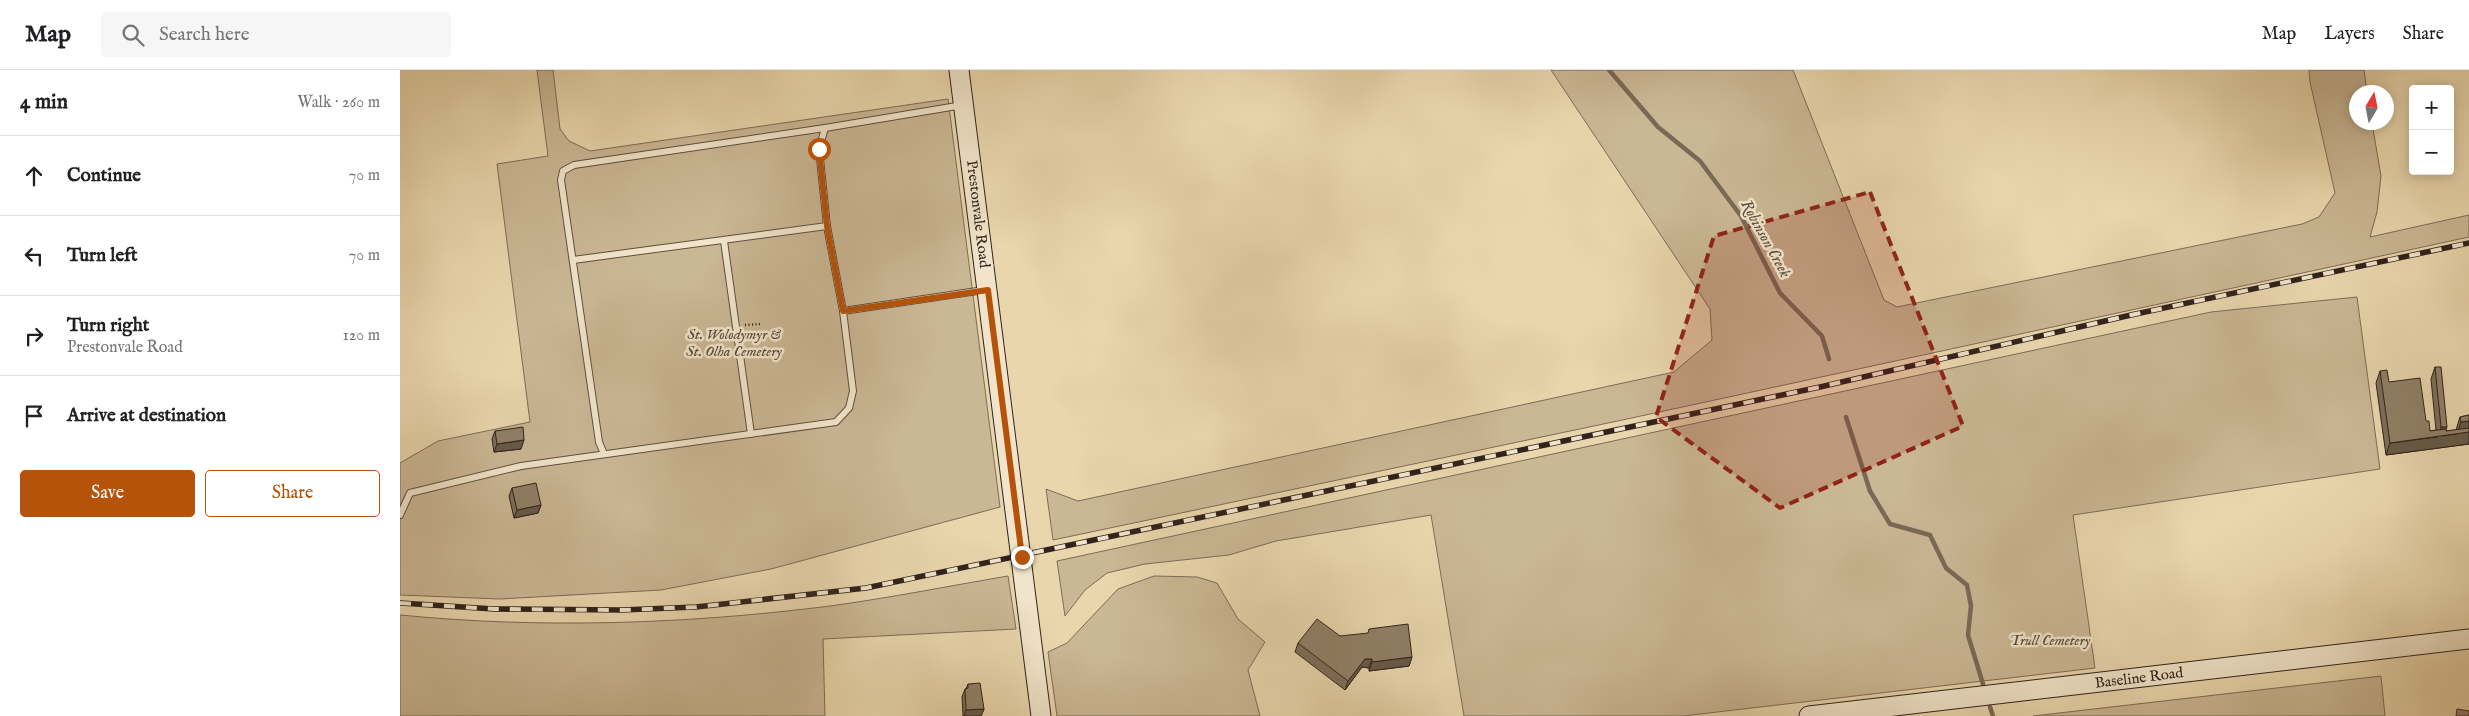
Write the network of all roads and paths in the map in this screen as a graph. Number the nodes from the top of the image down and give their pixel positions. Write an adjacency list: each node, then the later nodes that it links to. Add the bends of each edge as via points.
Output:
1 (960, 70): 2 (street, Prestonvale Road)
2 (964, 105): 3 (lane); 7 (street, Prestonvale Road)
3 (826, 128): 4 (lane, via 819,149); 6 (lane, via 574,165 563,171 561,180)
4 (827, 226): 5 (lane); 8 (lane)
5 (724, 241): 6 (lane); 10 (lane)
6 (573, 260): 12 (lane, via 599,442)
7 (988, 290): 8 (lane); 15 (street, Prestonvale Road)
8 (843, 311): 11 (lane, via 853,391 849,408 836,422)
9 (761, 324): 10 (path)
10 (736, 326): 11 (lane)
11 (752, 434): 12 (lane)
12 (604, 454): 13 (lane, via 520,466 410,493)
13 (400, 516)
14 (2469, 639): 16 (street, Baseline Road)
15 (1041, 716)
16 (1810, 716)

